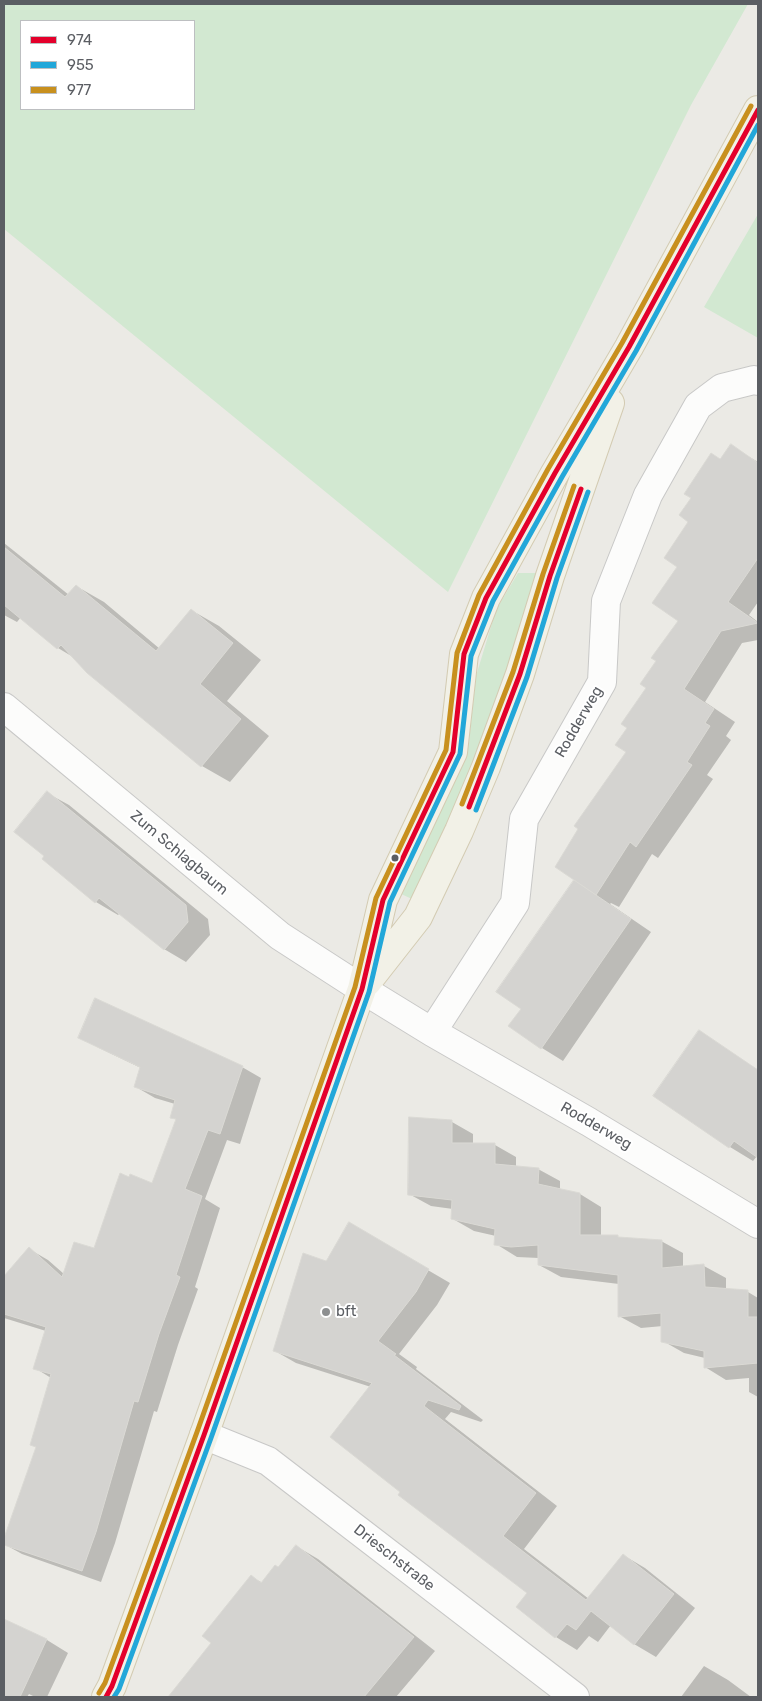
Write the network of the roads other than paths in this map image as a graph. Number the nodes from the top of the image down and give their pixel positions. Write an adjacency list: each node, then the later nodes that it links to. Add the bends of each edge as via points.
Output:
1 (758, 110): 2 (main road)
2 (629, 347): 5 (main road, via 550,576 520,674 460,831 418,917); 5 (main road, via 486,598 464,654 453,752 383,900)
3 (758, 380): 6 (street, Rodderweg, via 722,388 698,406 648,495 606,601 602,682 524,819 515,903)
4 (4, 707): 5 (street, Zum Schlagbaum, via 280,936)
5 (362, 990): 6 (street, Rodderweg); 8 (main road)
6 (432, 1032): 7 (street, Rodderweg)
7 (758, 1224)
8 (204, 1435): 9 (main road); 10 (street, Drieschstraße, via 268,1461)
9 (106, 1697)
10 (575, 1697)

